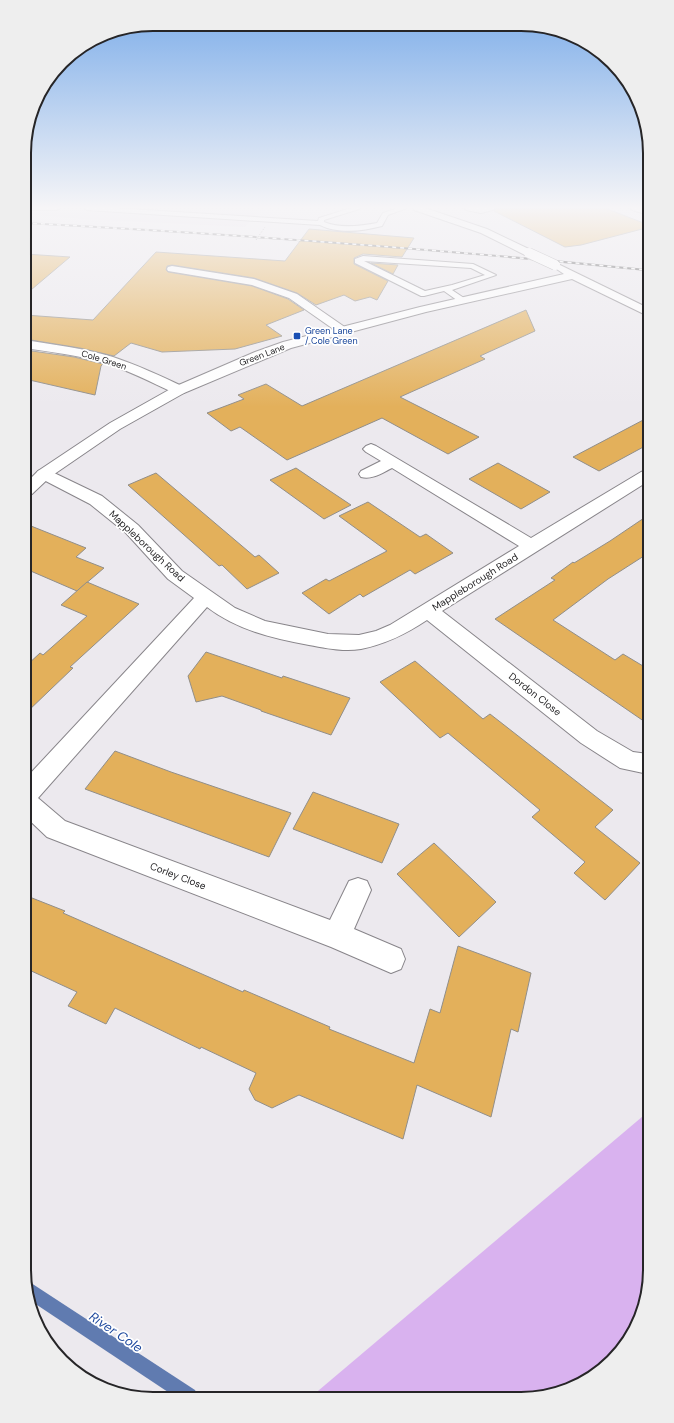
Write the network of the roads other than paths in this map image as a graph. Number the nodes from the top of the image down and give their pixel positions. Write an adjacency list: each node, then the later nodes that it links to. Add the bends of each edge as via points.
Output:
1 (206, 274): 8 (street, via 254,282 293,296)
2 (385, 274): 5 (lane, via 424,294)
3 (491, 274): 5 (lane)
4 (574, 275): 6 (street, Green Lane); 7 (street)
5 (450, 287): 6 (lane, via 448,291)
6 (461, 300): 8 (street, Green Lane)
7 (643, 310)
8 (343, 330): 10 (street, Green Lane, via 287,345)
9 (31, 345): 10 (street, Cole Green, via 100,357)
10 (179, 390): 13 (street, Green Lane, via 115,426)
11 (371, 449): 12 (street, Mappleborough Road)
12 (392, 462): 14 (street); 17 (street, Mappleborough Road)
13 (44, 474): 16 (street, Green Lane); 18 (street, Mappleborough Road, via 96,500 132,529 176,575)
14 (367, 474)
15 (643, 477): 17 (street, Mappleborough Road)
16 (31, 486)
17 (532, 546): 19 (street, Mappleborough Road)
18 (205, 597): 19 (street, Mappleborough Road, via 228,613 260,627 328,642 359,642 381,637); 21 (street)
19 (429, 611): 20 (street, Dordon Close, via 589,737 628,761)
20 (643, 763)
21 (31, 789)
22 (31, 807): 24 (street, Corley Close, via 56,829)
23 (358, 890): 24 (street)
24 (337, 936): 25 (street, Corley Close)
25 (391, 959)

